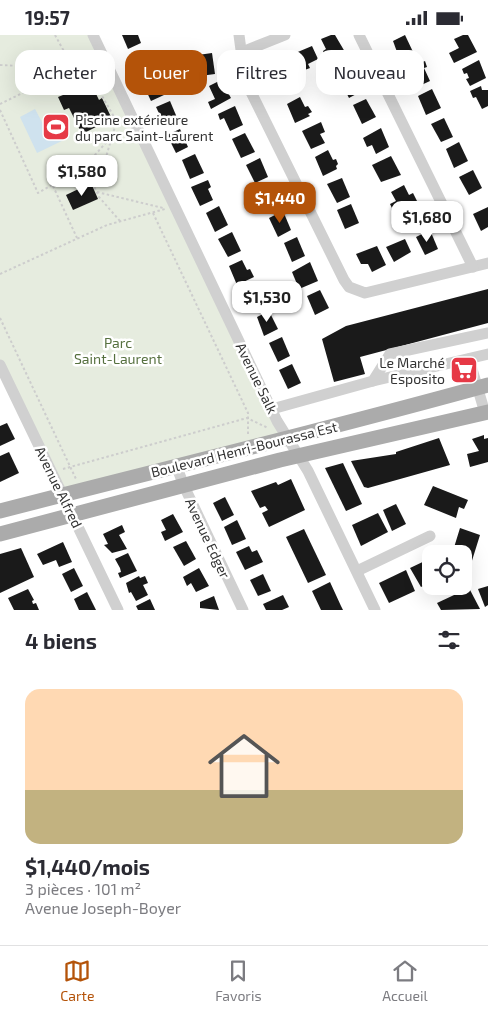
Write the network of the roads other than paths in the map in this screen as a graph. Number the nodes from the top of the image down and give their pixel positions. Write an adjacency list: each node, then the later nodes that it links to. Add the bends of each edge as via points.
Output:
1 (93, 35): 16 (street, Avenue Salk)
2 (239, 35): 5 (street)
3 (285, 35): 6 (street)
4 (359, 35): 9 (street)
5 (242, 50)
6 (247, 50)
7 (252, 95): 9 (street, via 349,287 365,293)
8 (488, 263): 9 (street)
9 (473, 267)
10 (488, 333): 14 (street, via 390,354)
11 (488, 354): 12 (street)
12 (469, 359): 14 (street); 15 (street)
13 (0, 365): 22 (street, Avenue Alfred)
14 (373, 381): 16 (street)
15 (483, 387): 17 (street); 18 (main road, Boulevard Henri-Bourassa Est)
16 (272, 409): 18 (street, Avenue Salk)
17 (486, 412): 19 (main road, Boulevard Henri-Bourassa Est)
18 (289, 439): 19 (street, Avenue Salk); 20 (main road, Boulevard Henri-Bourassa Est)
19 (298, 456): 21 (main road, Boulevard Henri-Bourassa Est); 27 (street, Avenue Salk)
20 (176, 465): 21 (street, Avenue Edger); 22 (main road, Boulevard Henri-Bourassa Est)
21 (184, 486): 24 (main road, Boulevard Henri-Bourassa Est); 29 (street, Avenue Edger)
22 (62, 495): 23 (main road, Boulevard Henri-Bourassa Est); 24 (street, Avenue Alfred)
23 (0, 511)
24 (72, 515): 25 (main road, Boulevard Henri-Bourassa Est); 28 (street, Avenue Alfred)
25 (0, 534)
26 (430, 536): 27 (street)
27 (357, 571): 30 (street, Avenue Salk)
28 (118, 610)
29 (242, 610)
30 (376, 610)

